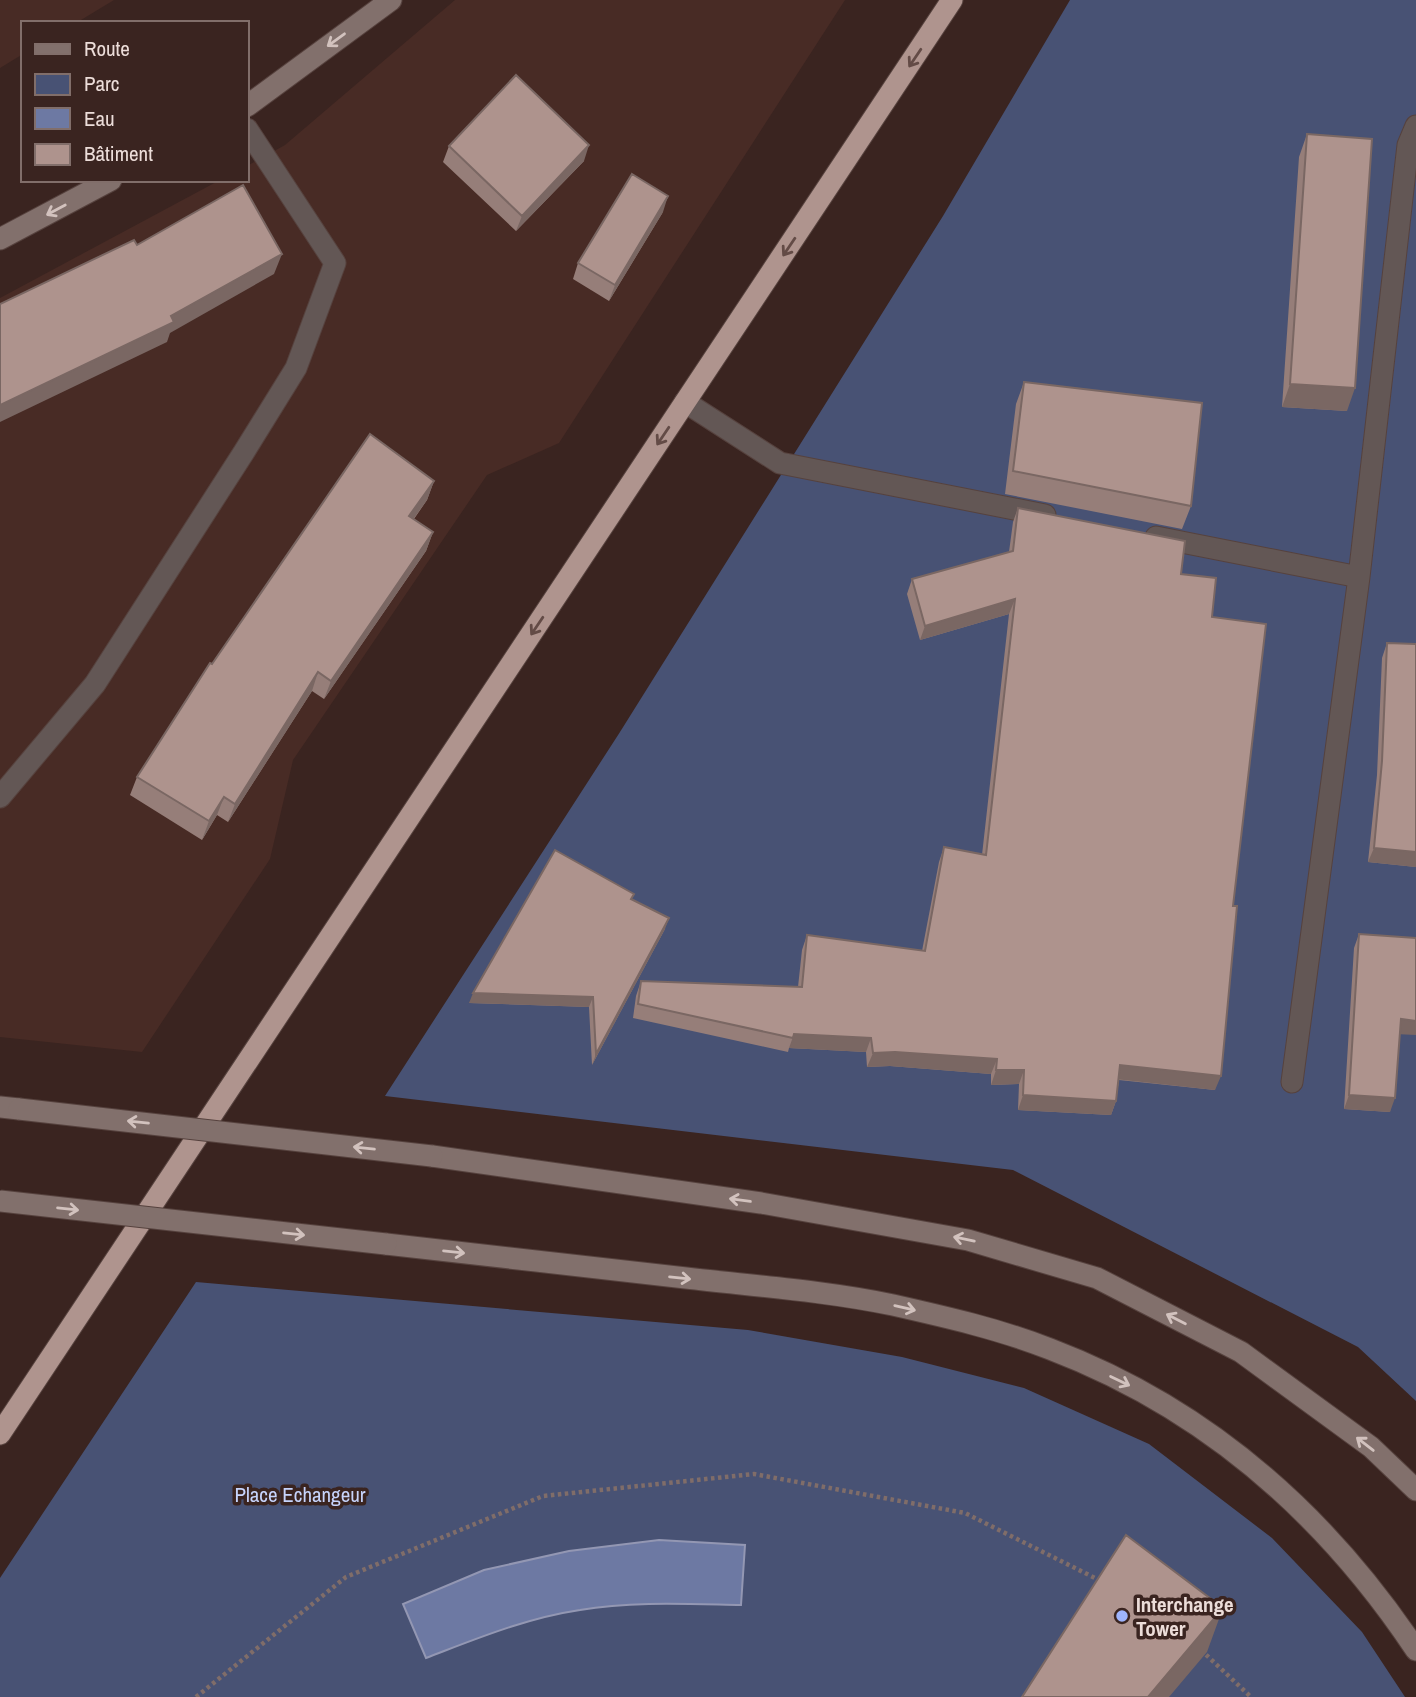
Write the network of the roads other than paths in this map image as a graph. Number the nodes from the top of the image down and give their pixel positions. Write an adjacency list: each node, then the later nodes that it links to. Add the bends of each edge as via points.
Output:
1 (391, 0): 3 (main road, one-way to 3)
2 (952, 0): 8 (highway, one-way to 8)
3 (248, 105)
4 (1416, 126): 11 (lane, via 1408,145)
5 (248, 131): 12 (lane, via 335,262 296,368 95,684)
6 (107, 182): 7 (main road, one-way to 7)
7 (0, 239)
8 (685, 402): 9 (lane, via 780,463); 16 (highway, one-way to 16)
9 (1063, 519)
10 (1130, 532): 11 (lane)
11 (1359, 577): 13 (lane)
12 (0, 797)
13 (1292, 1082)
14 (10, 1108): 17 (main road, one-way to 14, bridge, via 1371,1447 1241,1352 1097,1278 968,1240 761,1203 432,1156)
15 (0, 1201): 18 (main road, one-way to 18, bridge, via 788,1290 890,1304 974,1324 1050,1349 1146,1395 1251,1464 1300,1507 1354,1565)
16 (0, 1434)
17 (1416, 1490)
18 (1416, 1650)

